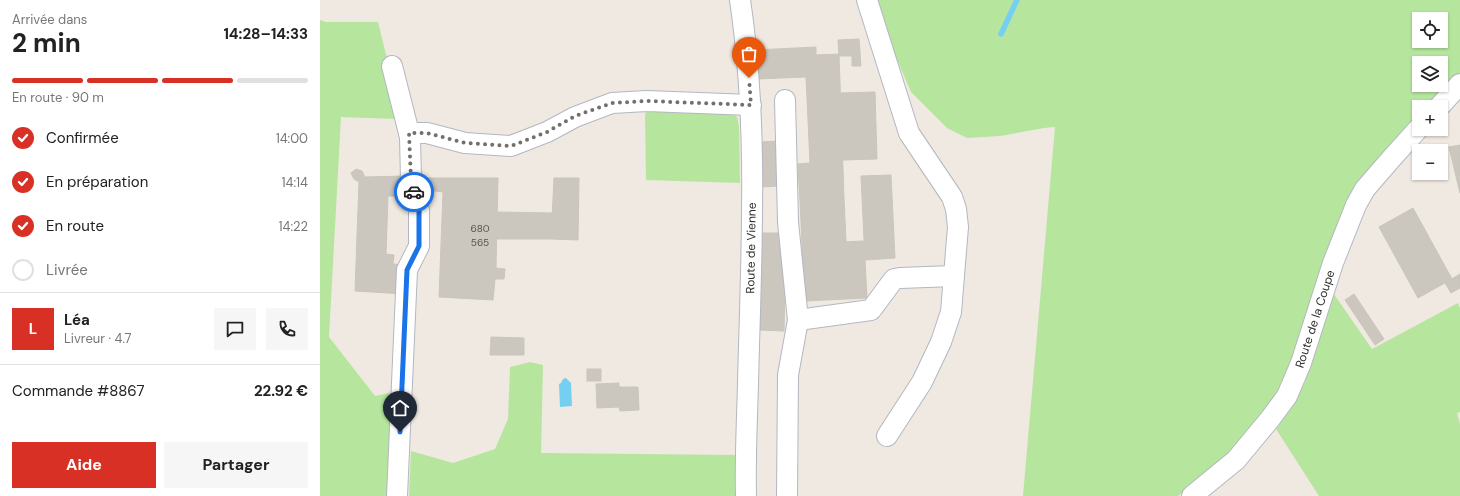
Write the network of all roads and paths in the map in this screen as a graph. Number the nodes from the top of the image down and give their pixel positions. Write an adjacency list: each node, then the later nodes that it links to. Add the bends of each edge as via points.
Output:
1 (740, 0): 7 (street, Route de Vienne)
2 (867, 0): 10 (street, via 909,133 952,197 956,209 958,227)
3 (392, 66): 8 (street)
4 (1460, 84): 6 (street)
5 (785, 100): 11 (street, via 788,222)
6 (1445, 100)
7 (751, 105): 8 (street, via 647,101 612,103 575,116 547,132 511,146 465,143 427,133); 14 (street, Route de Vienne, via 752,229)
8 (409, 133): 13 (street, via 411,180 419,210 419,246 407,270)
9 (1412, 136): 16 (street, Route de la Coupe, via 1365,190 1356,205 1287,396 1236,460)
10 (954, 276): 11 (street, via 894,279 871,310); 12 (street, via 951,312 940,342 922,382)
11 (798, 320): 15 (street, via 788,375)
12 (887, 436)
13 (397, 496)
14 (746, 496)
15 (787, 496)
16 (1192, 496)

